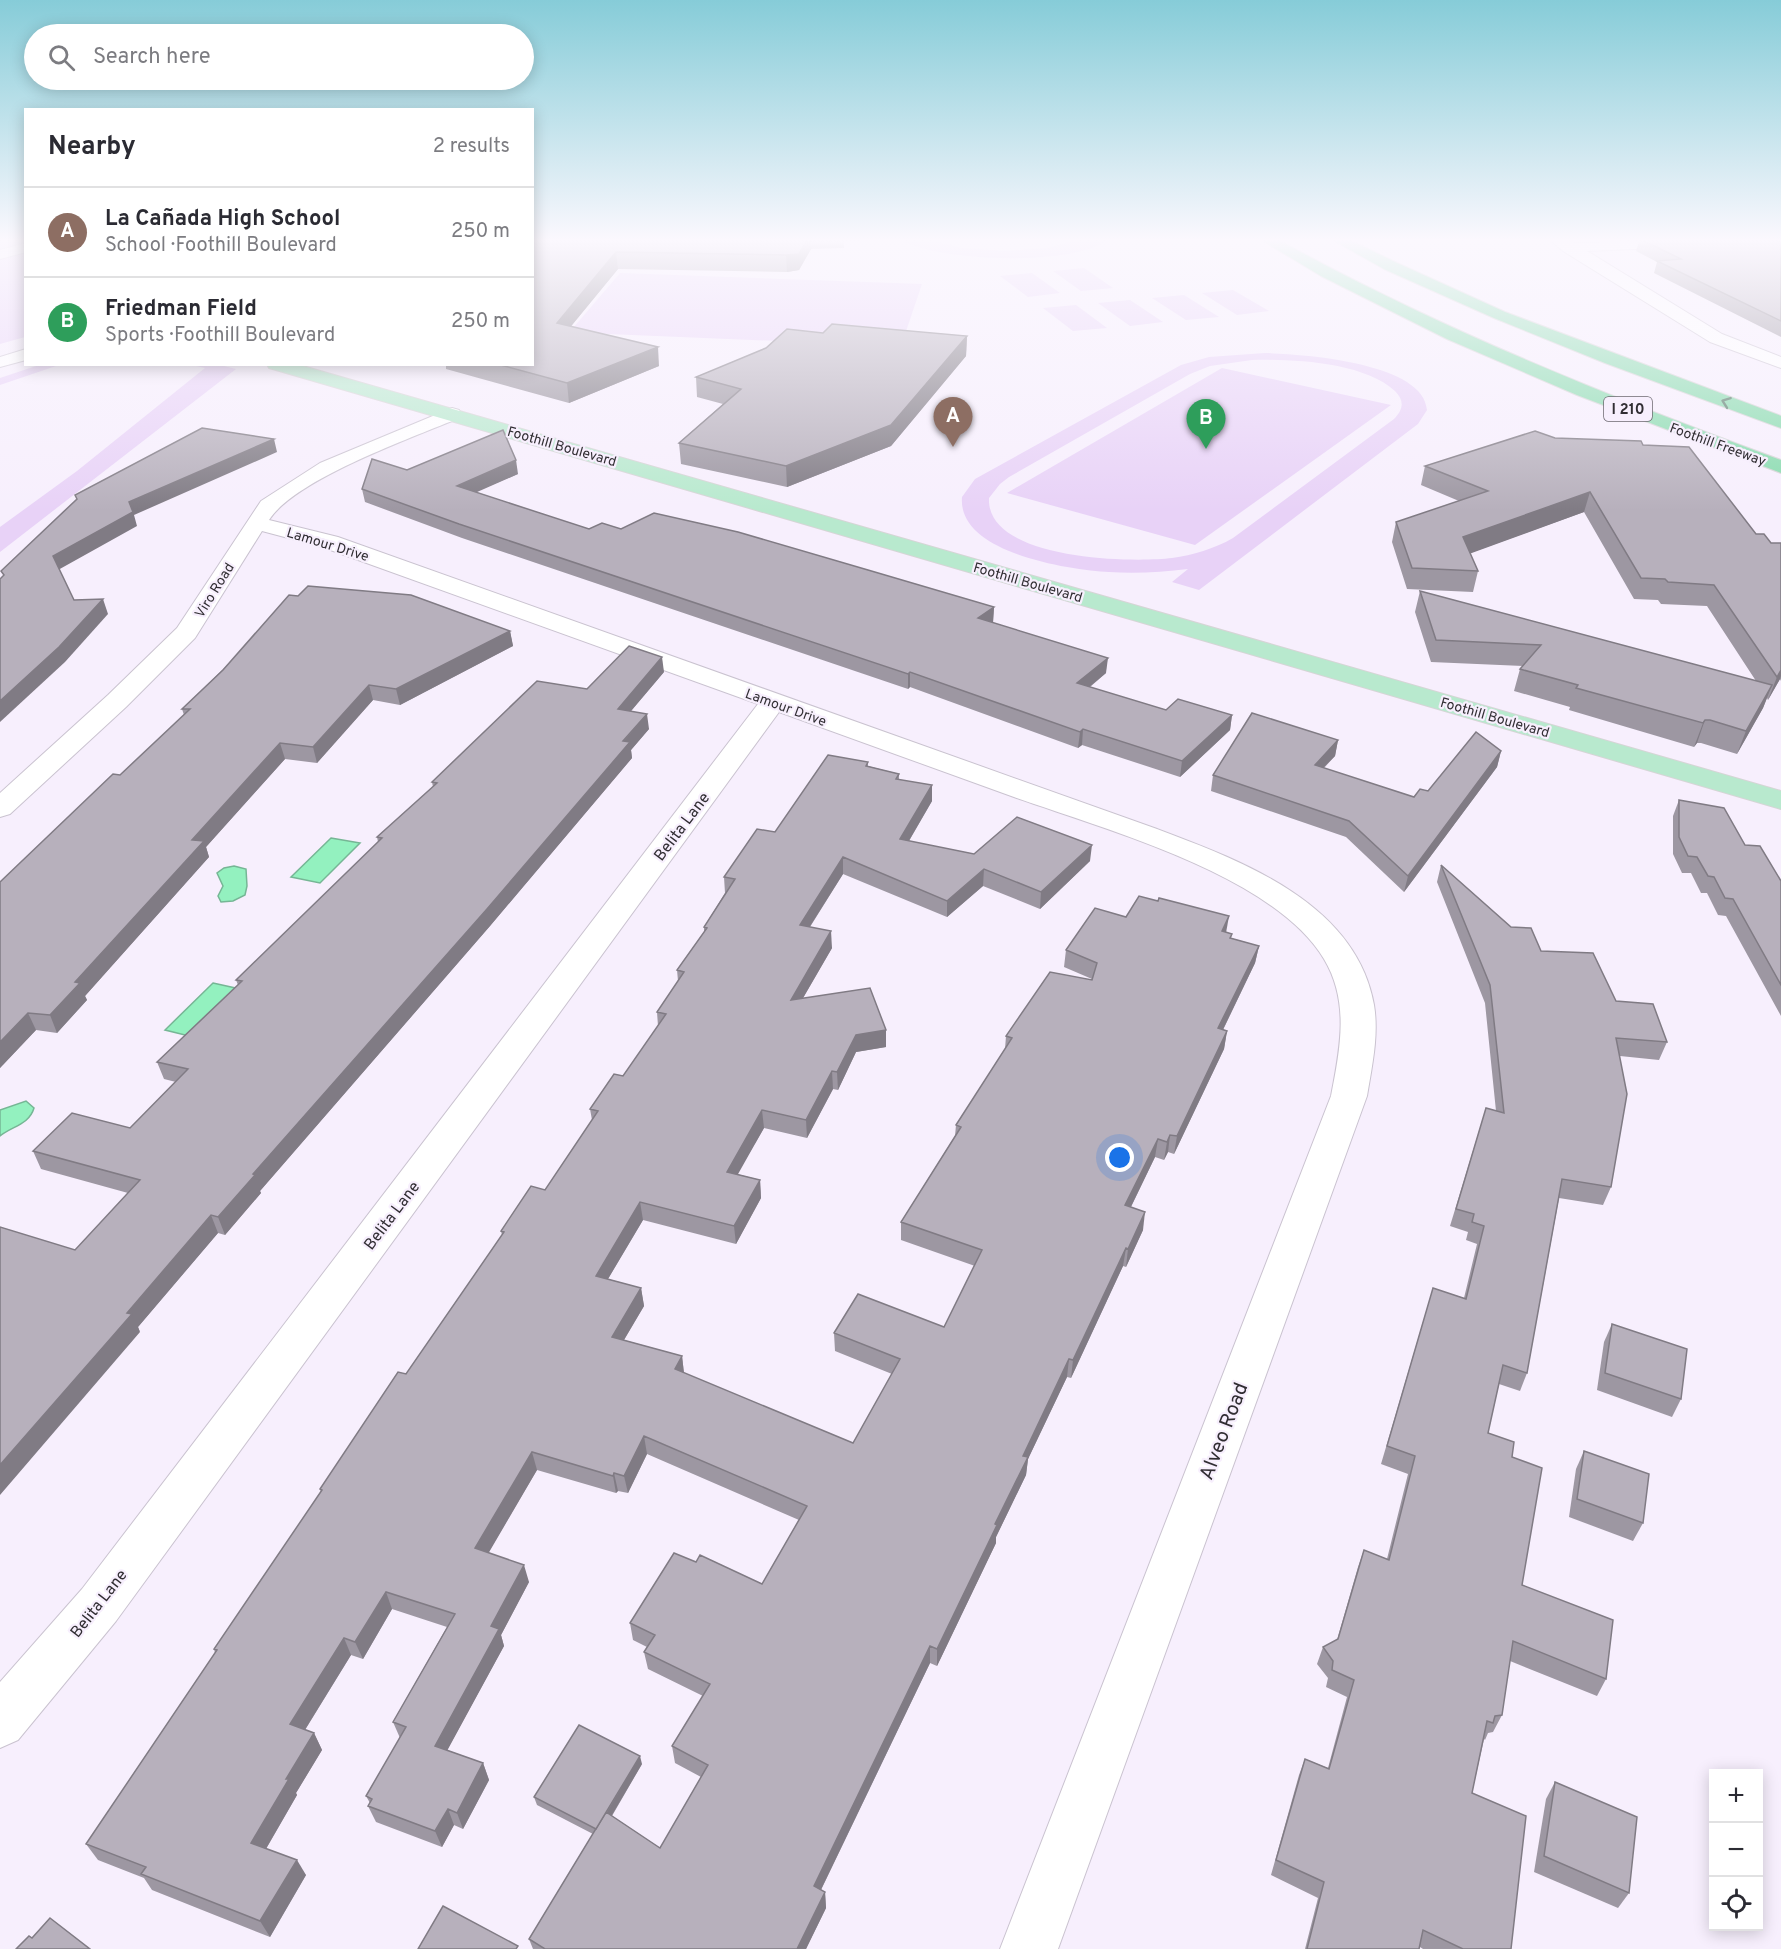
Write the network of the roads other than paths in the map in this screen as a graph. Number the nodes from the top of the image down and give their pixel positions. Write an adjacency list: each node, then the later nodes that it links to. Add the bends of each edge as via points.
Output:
1 (1441, 329): 5 (highway, Foothill Freeway / I 210)
2 (1537, 329): 10 (highway, I 210)
3 (1557, 329): 10 (highway)
4 (1701, 329): 8 (street)
5 (1477, 346): 13 (highway, Foothill Freeway / I 210, via 1586,393); 14 (highway, via 1606,411)
6 (24, 355): 7 (street)
7 (0, 362)
8 (1781, 363)
9 (282, 366): 11 (main road, Foothill Boulevard)
10 (1628, 366): 12 (highway, I 210, one-way to 10)
11 (452, 414): 15 (street, Viro Road, via 327,467 268,505); 17 (main road, Foothill Boulevard)
12 (1781, 422)
13 (1781, 467)
14 (1761, 479)
15 (255, 523): 16 (street, Lamour Drive, via 330,542); 18 (street, Viro Road, via 186,633)
16 (774, 702): 19 (street, Lamour Drive, via 1213,860 1266,886); 20 (street, Belita Lane, via 99,1605)
17 (1781, 800)
18 (0, 808)
19 (1306, 916): 21 (street, Alveo Road, via 1343,964 1355,992 1359,1035 1349,1096)
20 (0, 1722)
21 (1029, 1949)

